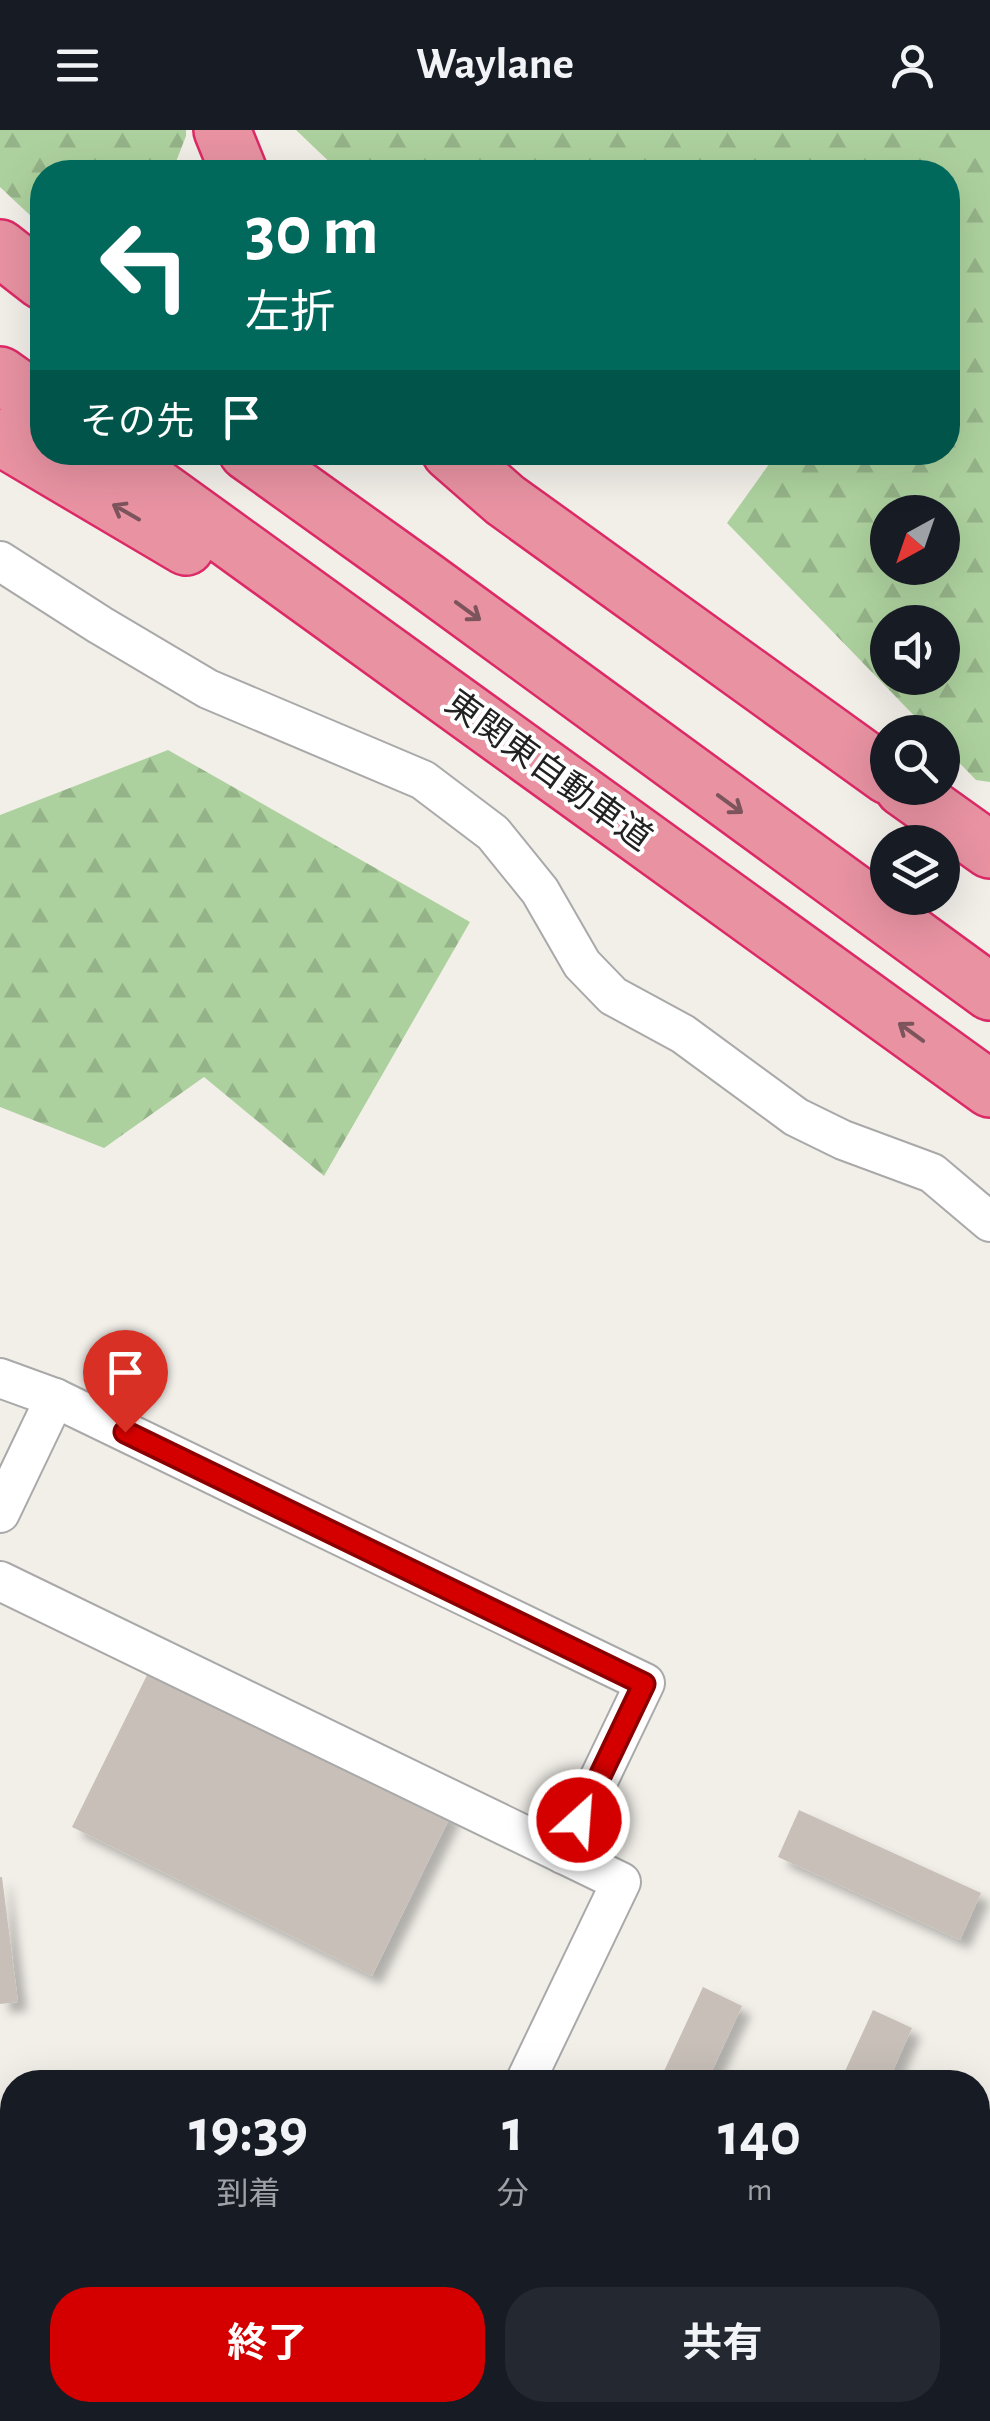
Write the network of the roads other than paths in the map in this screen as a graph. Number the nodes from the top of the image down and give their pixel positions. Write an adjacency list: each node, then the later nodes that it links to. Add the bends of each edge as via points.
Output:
1 (222, 130): 2 (highway)
2 (233, 160)
3 (0, 248): 4 (highway)
4 (30, 272)
5 (0, 277): 6 (highway)
6 (30, 298)
7 (0, 375): 8 (highway)
8 (30, 397)
9 (0, 437): 10 (highway, one-way to 9)
10 (30, 455)
11 (48, 465): 18 (highway, one-way to 11)
12 (126, 465): 18 (highway, 東関東自動車道)
13 (265, 465): 17 (highway)
14 (279, 465): 17 (highway)
15 (465, 465): 19 (highway)
16 (0, 560): 24 (street, via 208,689 423,780 493,833 540,891 582,964 613,996 683,1034 796,1117 932,1173)
17 (420, 576): 22 (highway, one-way to 22)
18 (424, 680): 23 (highway, 東関東自動車道, one-way to 18)
19 (870, 763)
20 (927, 805): 21 (highway)
21 (990, 850)
22 (990, 992)
23 (990, 1089)
24 (990, 1222)
25 (0, 1378): 26 (street)
26 (56, 1398): 27 (street); 29 (street, via 644,1684)
27 (0, 1513)
28 (0, 1581): 29 (street)
29 (562, 1854): 30 (street, via 622,1882)
30 (531, 2070)

